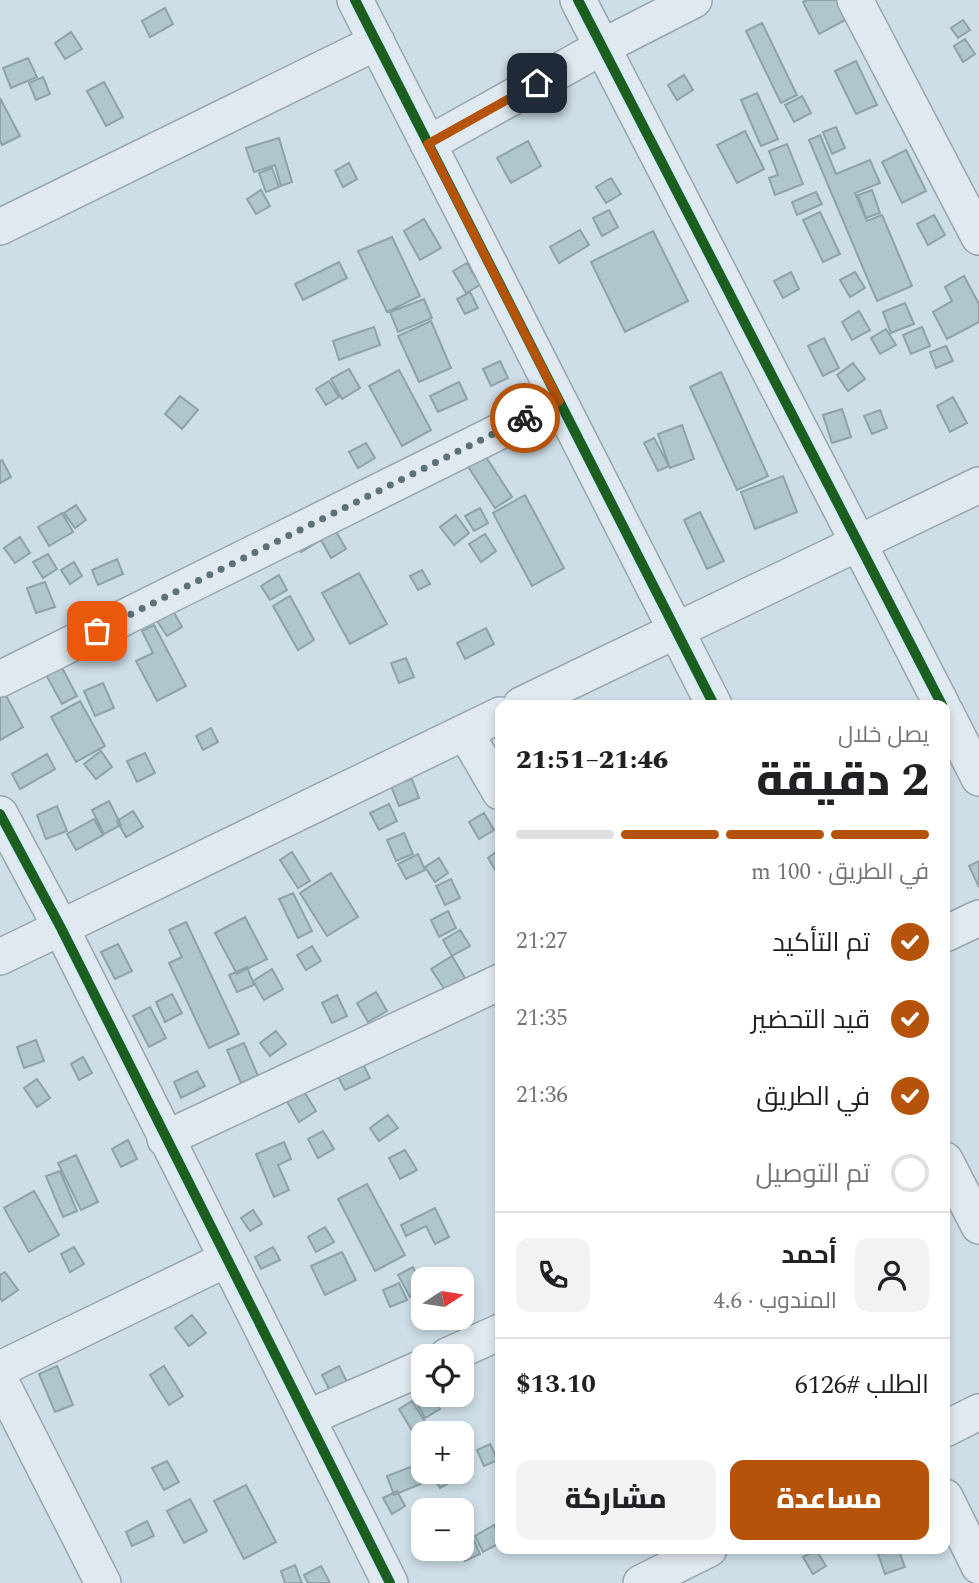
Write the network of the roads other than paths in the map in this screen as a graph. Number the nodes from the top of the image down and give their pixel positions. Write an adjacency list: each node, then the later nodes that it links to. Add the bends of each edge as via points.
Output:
1 (355, 0): 5 (street)
2 (578, 0): 6 (street)
3 (694, 0): 6 (street)
4 (855, 0): 9 (street)
5 (377, 42): 7 (street); 8 (street)
6 (603, 47): 7 (street); 12 (street)
7 (428, 144): 10 (street)
8 (0, 227)
9 (979, 237)
10 (559, 401): 13 (street); 14 (street)
11 (979, 485): 12 (street)
12 (860, 543): 13 (street); 17 (street)
13 (676, 630): 15 (street); 16 (street)
14 (0, 680)
15 (531, 700)
16 (711, 700)
17 (939, 700)
18 (495, 717): 20 (street)
19 (950, 721): 21 (street)
20 (465, 732): 22 (street); 25 (street)
21 (979, 778)
22 (495, 783)
23 (0, 814): 25 (street)
24 (979, 918): 26 (street)
25 (61, 928): 27 (street); 29 (street)
26 (950, 932)
27 (0, 957)
28 (495, 984): 29 (street)
29 (165, 1139): 32 (street)
30 (950, 1169): 31 (street)
31 (978, 1221)
32 (227, 1259): 35 (street); 39 (street)
33 (495, 1334): 34 (street)
34 (474, 1344)
35 (0, 1369)
36 (411, 1373): 39 (street)
37 (0, 1380): 45 (street)
38 (979, 1412): 40 (street)
39 (307, 1418): 46 (street)
40 (950, 1426)
41 (950, 1507): 43 (street)
42 (703, 1554): 44 (street)
43 (979, 1566)
44 (681, 1574): 47 (street)
45 (103, 1583)
46 (390, 1583)
47 (641, 1583)

